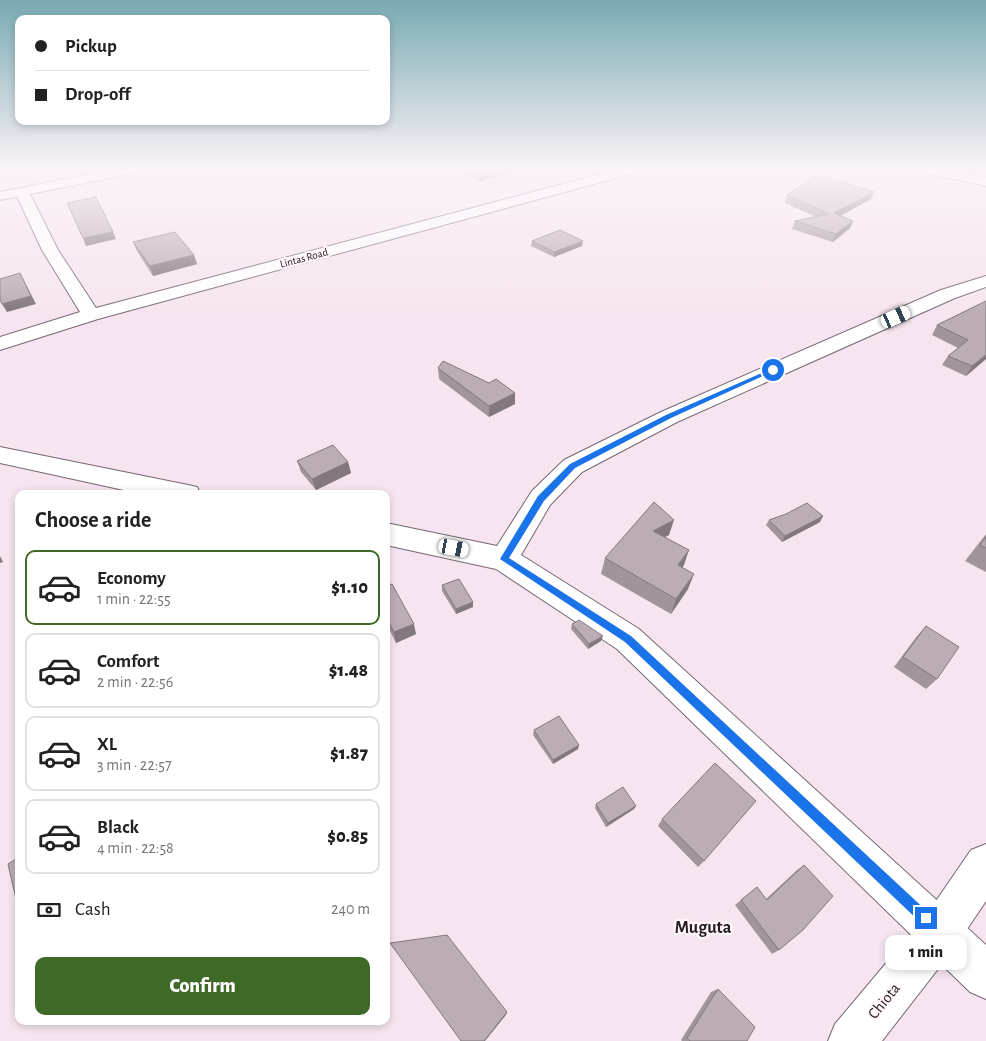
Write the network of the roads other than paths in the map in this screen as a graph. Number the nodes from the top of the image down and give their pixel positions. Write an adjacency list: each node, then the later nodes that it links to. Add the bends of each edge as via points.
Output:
1 (34, 217): 4 (street, via 50,250)
2 (457, 217): 4 (street, Lintas Road)
3 (986, 281): 9 (street, via 948,294 668,416 573,466 541,498)
4 (91, 315): 5 (street, Lintas Road)
5 (0, 344)
6 (0, 455): 7 (street)
7 (169, 490)
8 (390, 535): 9 (street)
9 (504, 559): 11 (street, via 628,639)
10 (986, 865): 11 (street, Chiota)
11 (940, 932): 12 (street); 13 (street, Chiota)
12 (986, 976)
13 (852, 1041)

